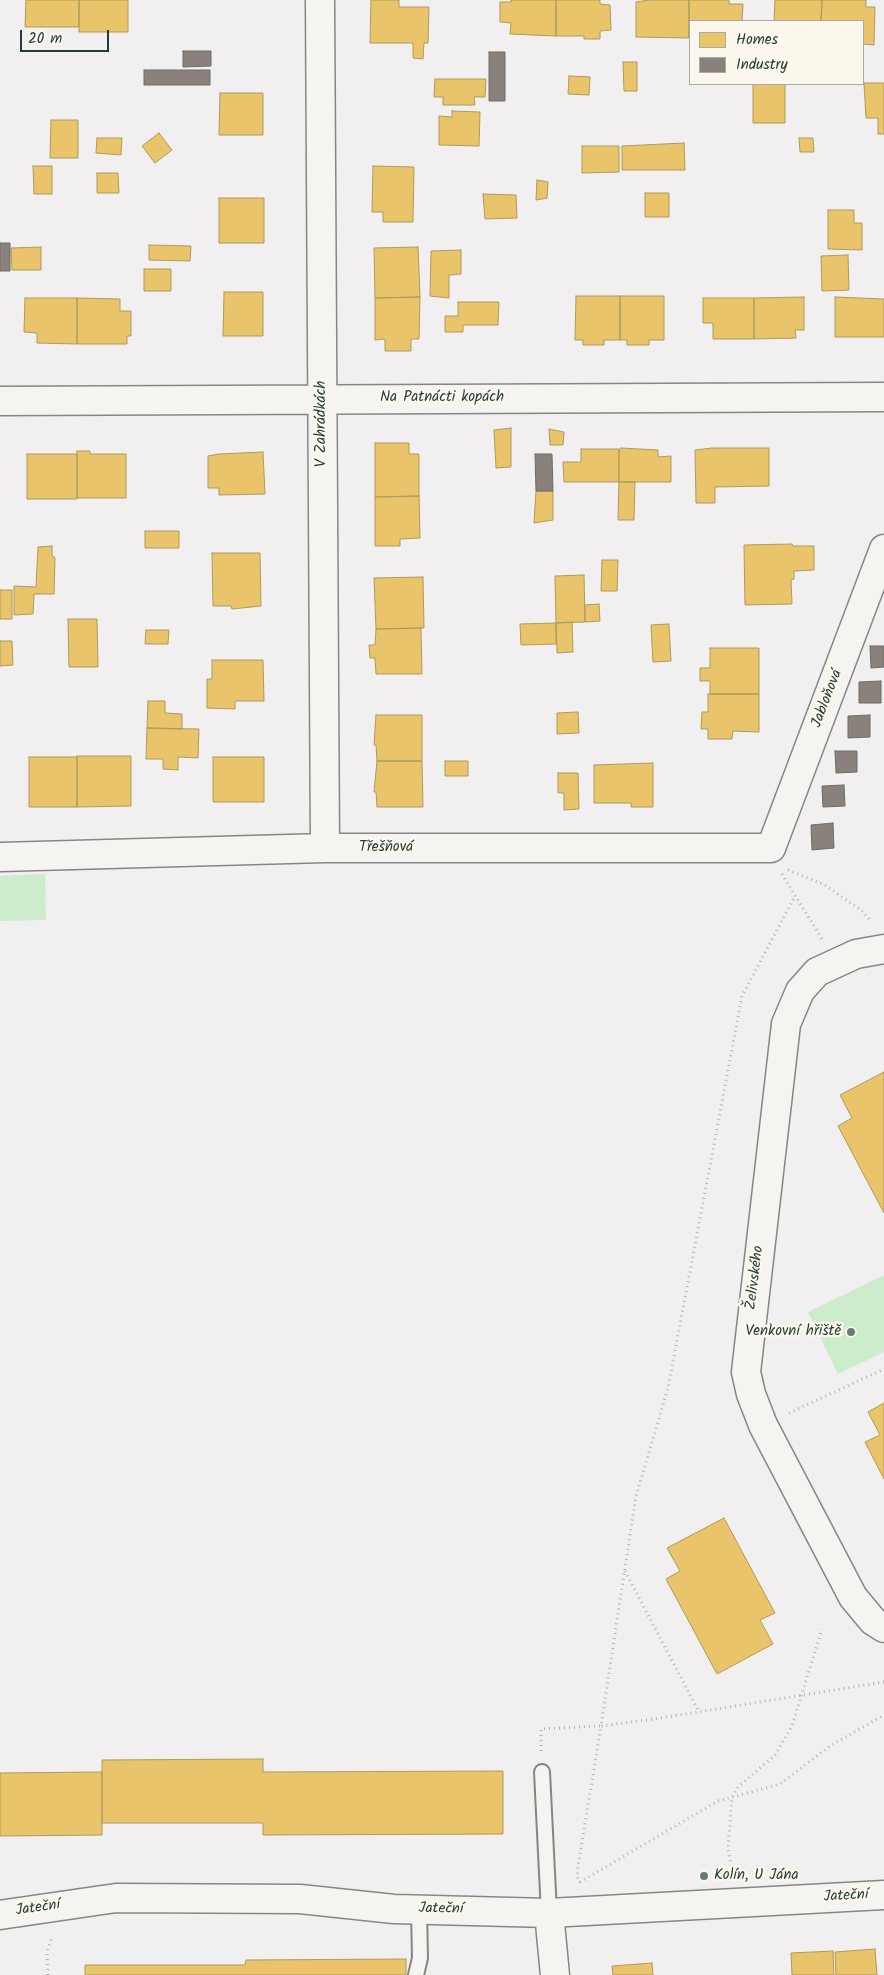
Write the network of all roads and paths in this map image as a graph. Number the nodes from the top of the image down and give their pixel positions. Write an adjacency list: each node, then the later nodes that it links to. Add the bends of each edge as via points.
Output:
1 (320, 0): 3 (street, V Zahrádkách)
2 (884, 397): 3 (street, Na Patnácti kopách)
3 (322, 399): 4 (street, Na Patnácti kopách); 6 (street, V Zahrádkách)
4 (0, 401)
5 (884, 549): 7 (street, Jabloňová)
6 (325, 848): 7 (street, Třešňová); 8 (street, Třešňová)
7 (774, 856): 9 (path); 10 (path, via 825,885 861,910)
8 (0, 857)
9 (794, 896): 12 (path); 15 (path, via 742,996 668,1388 636,1496)
10 (872, 923)
11 (884, 949): 12 (street, Želivského)
12 (837, 961): 14 (street, Želivského, via 817,972 800,991 786,1024 746,1372)
13 (884, 1369): 14 (path)
14 (763, 1425): 16 (street, Želivského, via 853,1597 873,1622)
15 (624, 1570): 20 (path); 22 (path)
16 (884, 1628)
17 (822, 1629): 19 (path)
18 (884, 1682): 19 (path)
19 (802, 1696): 20 (path); 24 (path, via 792,1726 775,1755 738,1787)
20 (699, 1712): 22 (path)
21 (884, 1715): 24 (path, via 830,1746 780,1784)
22 (601, 1726): 23 (path, via 541,1729); 26 (path, via 578,1866)
23 (542, 1772): 30 (lane)
24 (732, 1797): 25 (path, via 728,1848); 26 (path, via 718,1801)
25 (732, 1871)
26 (579, 1882): 27 (path)
27 (584, 1888)
28 (884, 1895): 30 (street, Jateční)
29 (419, 1910): 30 (street, Jateční); 31 (street, Jateční, via 300,1899 116,1898); 34 (lane, via 420,1958)
30 (549, 1913): 35 (street)
31 (0, 1915)
32 (52, 1936): 33 (path, via 47,1953)
33 (48, 1975)
34 (416, 1975)
35 (555, 1975)

